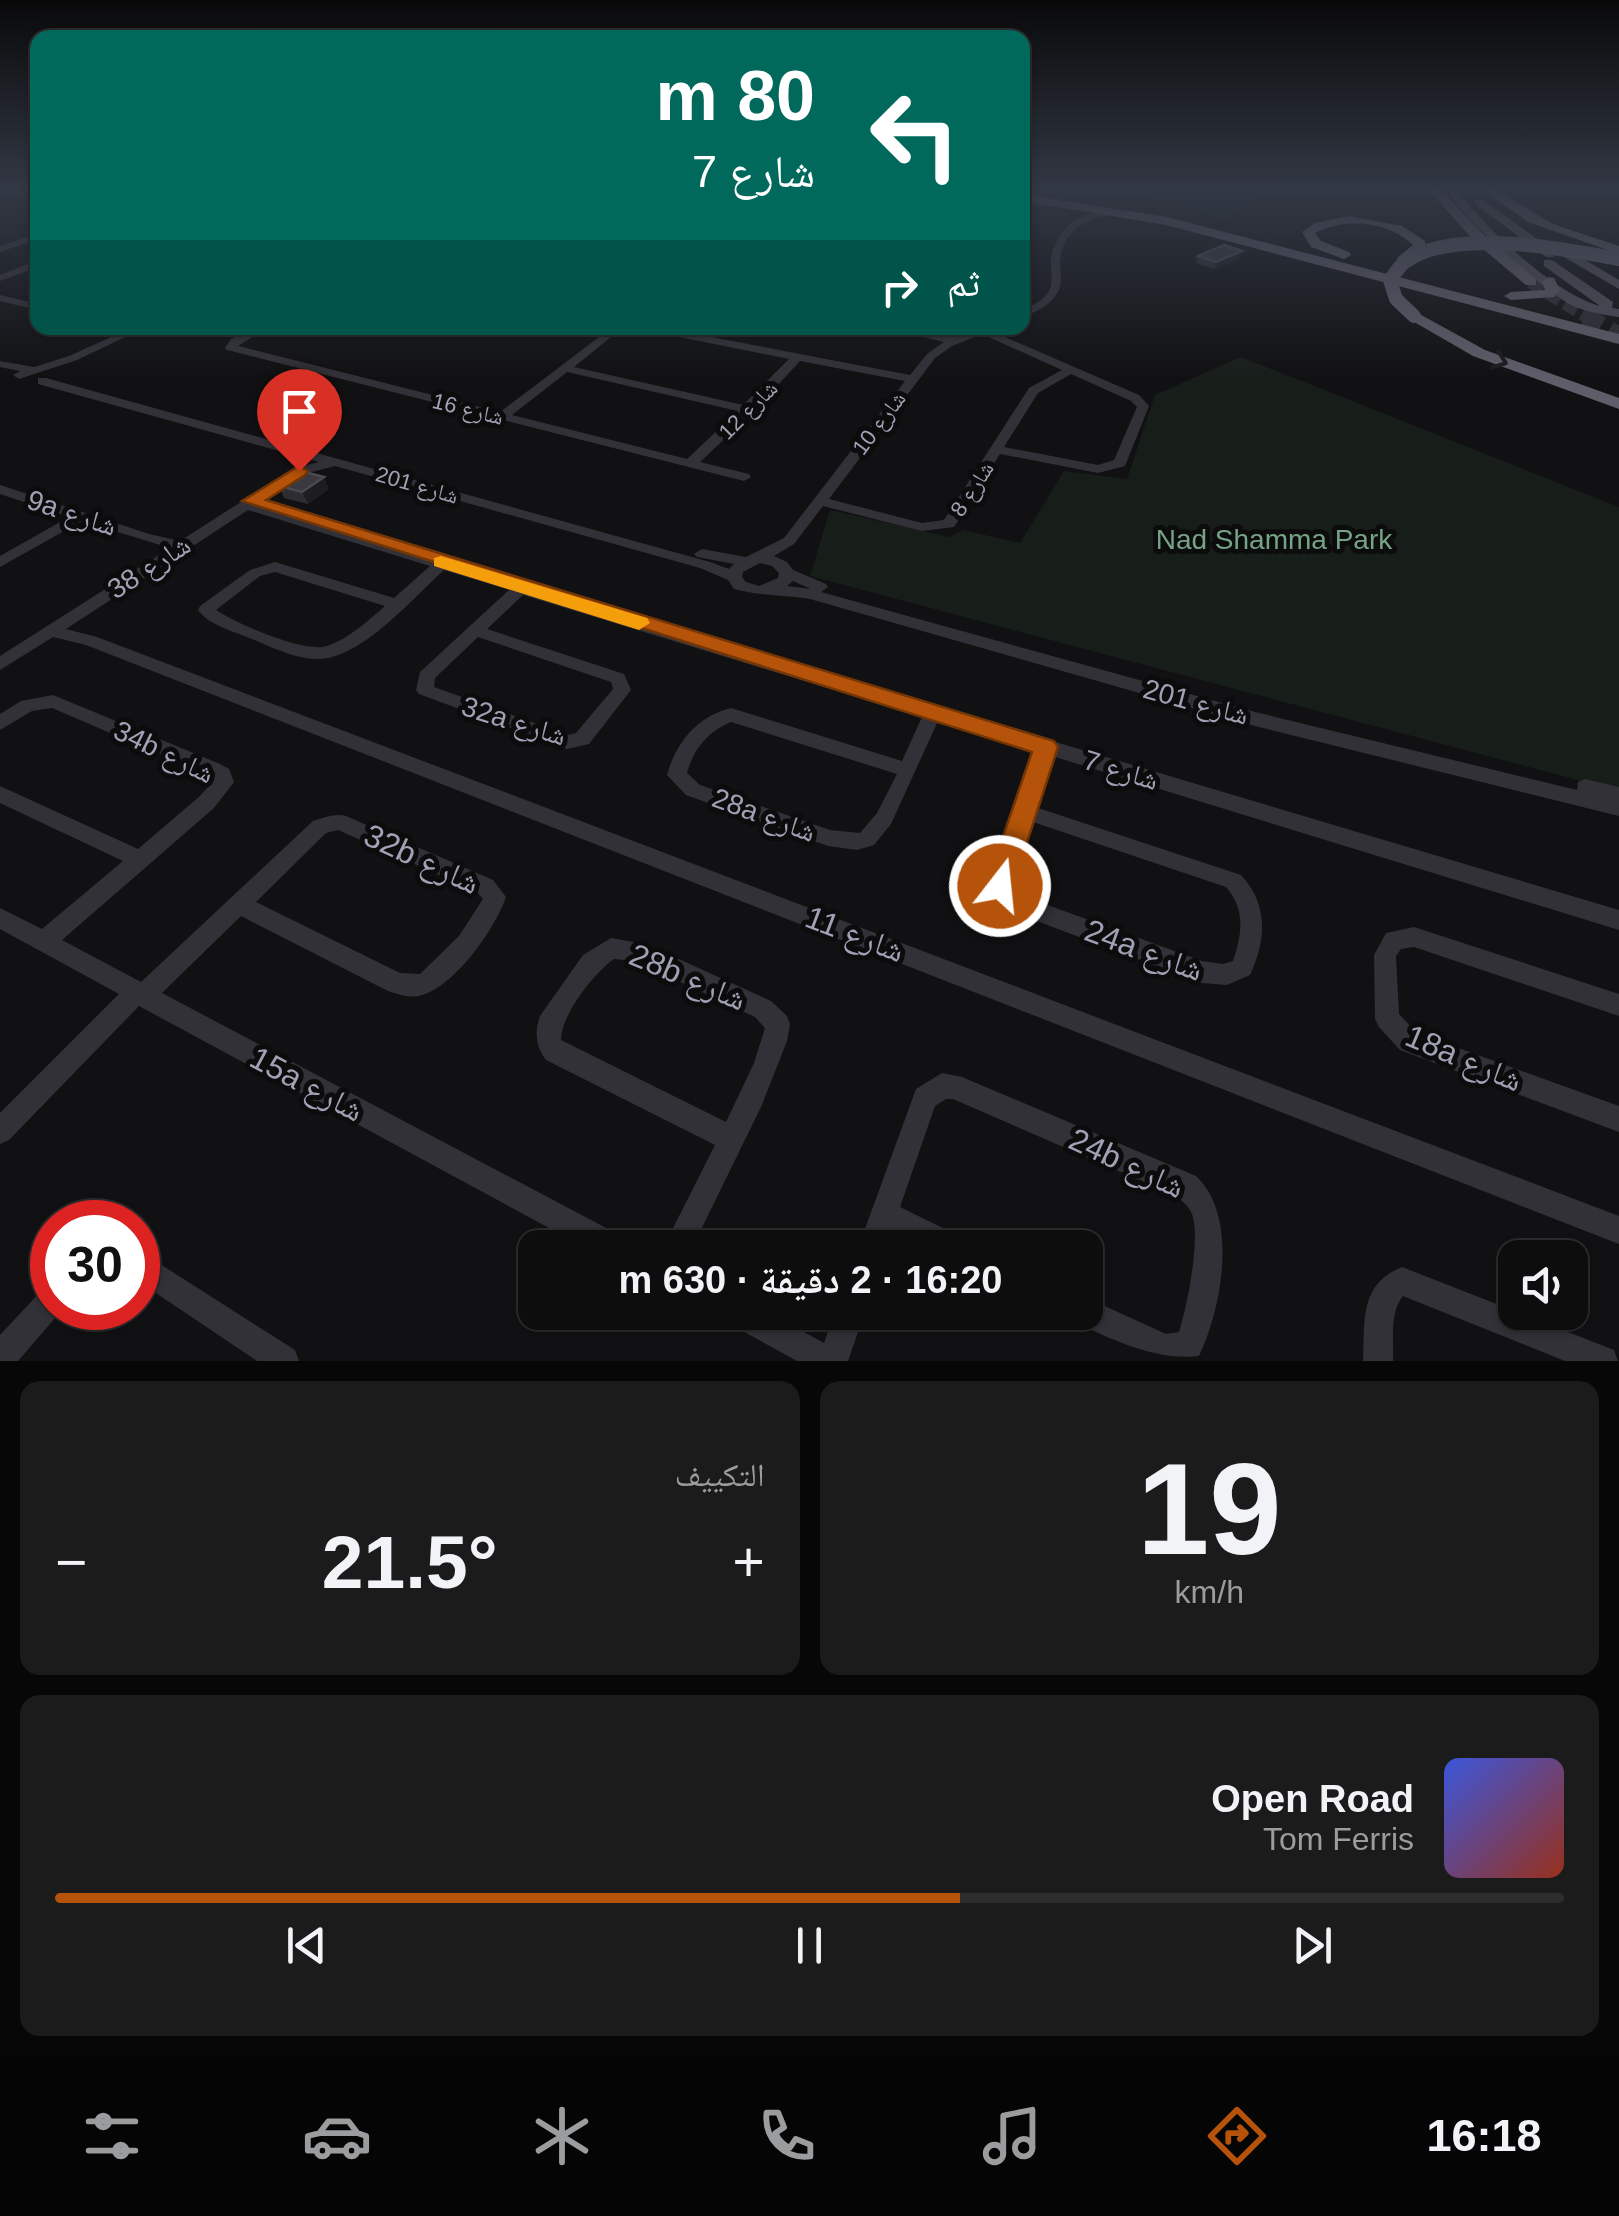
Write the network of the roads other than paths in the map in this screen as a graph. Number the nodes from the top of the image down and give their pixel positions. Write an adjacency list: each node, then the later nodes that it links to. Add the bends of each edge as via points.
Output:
1 (1057, 252): 29 (street, via 1054,290)
2 (1263, 252): 18 (highway)
3 (1282, 252): 30 (highway)
4 (1315, 252): 32 (highway)
5 (1337, 252): 17 (highway)
6 (1337, 252): 17 (highway, bridge)
7 (1416, 252): 17 (highway, bridge)
8 (1433, 252): 17 (highway, bridge)
9 (1496, 252): 21 (highway)
10 (1515, 252): 20 (main road)
11 (1531, 252): 31 (main road)
12 (1547, 252): 26 (main road)
13 (1563, 252): 22 (main road)
14 (1570, 252): 15 (highway, bridge)
15 (1619, 259)
16 (30, 266): 19 (street)
17 (1398, 266): 23 (highway); 51 (highway, one-way to 51, bridge, via 1391,289 1414,316 1478,353)
18 (1345, 274): 30 (highway); 42 (highway)
19 (2, 276)
20 (1549, 281): 23 (highway, via 1553,290 1540,296); 31 (main road, via 1577,303)
21 (1531, 282)
22 (1619, 285)
23 (1466, 288): 32 (highway)
24 (30, 297): 27 (street)
25 (0, 298): 27 (street)
26 (1619, 301)
27 (17, 302): 28 (street)
28 (30, 305)
29 (1030, 309)
30 (1502, 310): 40 (highway)
31 (1619, 313)
32 (1619, 328)
33 (124, 335): 46 (street)
34 (247, 335): 53 (street, شارع 16, via 231,348)
35 (610, 335): 44 (street)
36 (685, 335): 43 (street)
37 (930, 335): 41 (street)
38 (968, 335): 41 (street, شارع 10)
39 (1000, 335): 47 (street)
40 (1619, 338)
41 (951, 342): 50 (street, شارع 10)
42 (1619, 352)
43 (801, 358): 50 (street); 52 (street, شارع 12)
44 (566, 366): 52 (street); 53 (street)
45 (0, 367): 48 (street)
46 (56, 369): 48 (street); 49 (street); 66 (street, شارع 201, via 713,557)
47 (1074, 370): 54 (street, شارع 8, via 1032,391); 54 (street, via 1142,404 1120,463 1098,469)
48 (25, 372): 49 (street, شارع 201, via 20,382)
49 (42, 381): 55 (street, شارع 201)
50 (910, 381): 62 (street, شارع 10)
51 (1619, 404)
52 (751, 408): 57 (street, شارع 12)
53 (498, 416): 57 (street, شارع 16)
54 (998, 448): 62 (street, شارع 8, via 949,524 922,527)
55 (306, 454): 56 (street, شارع 201); 58 (street)
56 (336, 462): 58 (street, شارع 38); 70 (street, شارع 201)
57 (693, 464): 59 (street, شارع 16)
58 (299, 471): 61 (street, شارع 38)
59 (744, 477)
60 (0, 490): 63 (street, 9a شارع)
61 (248, 503): 65 (street, شارع 38); 68 (street, شارع 7)
62 (818, 503): 64 (street, شارع 10)
63 (81, 516): 65 (street, 9a شارع); 67 (street)
64 (789, 541): 66 (street, شارع 10); 69 (street)
65 (178, 548): 74 (street, شارع 38)
66 (752, 560): 69 (street, via 775,561); 70 (street)
67 (0, 562)
68 (443, 562): 71 (street, شارع 7); 73 (street)
69 (786, 571): 72 (street, via 785,582); 82 (street, شارع 201, via 817,586 1171,686)
70 (734, 577): 72 (street, via 752,591)
71 (522, 587): 75 (street, 32a شارع); 77 (street, شارع 7)
72 (775, 588): 83 (street, شارع 201)
73 (395, 604): 73 (street, via 346,644 321,654 206,610 268,567)
74 (56, 627): 76 (street, شارع 38); 100 (street, شارع 11)
75 (477, 631): 75 (street, 32a شارع, via 426,676 429,694 567,742 582,739 622,690 610,674)
76 (0, 664)
77 (932, 712): 79 (street, شارع 7); 80 (street, 28a شارع)
78 (0, 723): 85 (street, 34b شارع, via 26,706 53,701 222,774 218,791)
79 (1046, 747): 84 (street, 24a شارع); 88 (street, شارع 7)
80 (906, 770): 80 (street, 28a شارع, via 877,832 846,843 693,790 677,774 713,719 730,715)
81 (0, 794): 85 (street)
82 (1619, 795)
83 (1619, 808)
84 (1024, 811): 84 (street, 24a شارع, via 999,878 1012,902 1218,976 1242,968 1253,907 1233,880)
85 (140, 859): 89 (street, 34b شارع)
86 (238, 904): 86 (street, 32b شارع, via 417,986 438,975 489,914 495,897 485,886 339,822 320,827); 90 (street, 32b شارع)
87 (0, 918): 89 (street, 15a شارع)
88 (1619, 920)
89 (44, 941): 90 (street, 15a شارع)
90 (142, 995): 93 (street, 32b شارع); 96 (street, 15a شارع)
91 (1619, 1005): 92 (street, 18a شارع, via 1414,937 1394,940 1385,955 1387,1019 1409,1042)
92 (1619, 1119)
93 (0, 1132)
94 (730, 1138): 94 (street, 28b شارع, via 779,1034 772,1014 625,947 600,954 550,1024 554,1052); 97 (street, 28b شارع)
95 (884, 1214): 98 (street, 24b شارع); 99 (street); 102 (street, 24b شارع, via 925,1098 942,1086 1186,1186 1208,1222 1196,1334 1188,1345 1166,1349)
96 (581, 1230)
97 (686, 1230)
98 (878, 1230)
99 (916, 1230)
100 (1619, 1230)
101 (160, 1279): 107 (street)
102 (1103, 1320)
103 (30, 1325): 106 (street)
104 (771, 1330): 108 (street)
105 (843, 1330): 108 (street)
106 (0, 1358)
107 (284, 1361)
108 (831, 1361)
109 (1378, 1361): 110 (street, via 1382,1295 1402,1281)
110 (1603, 1361)

